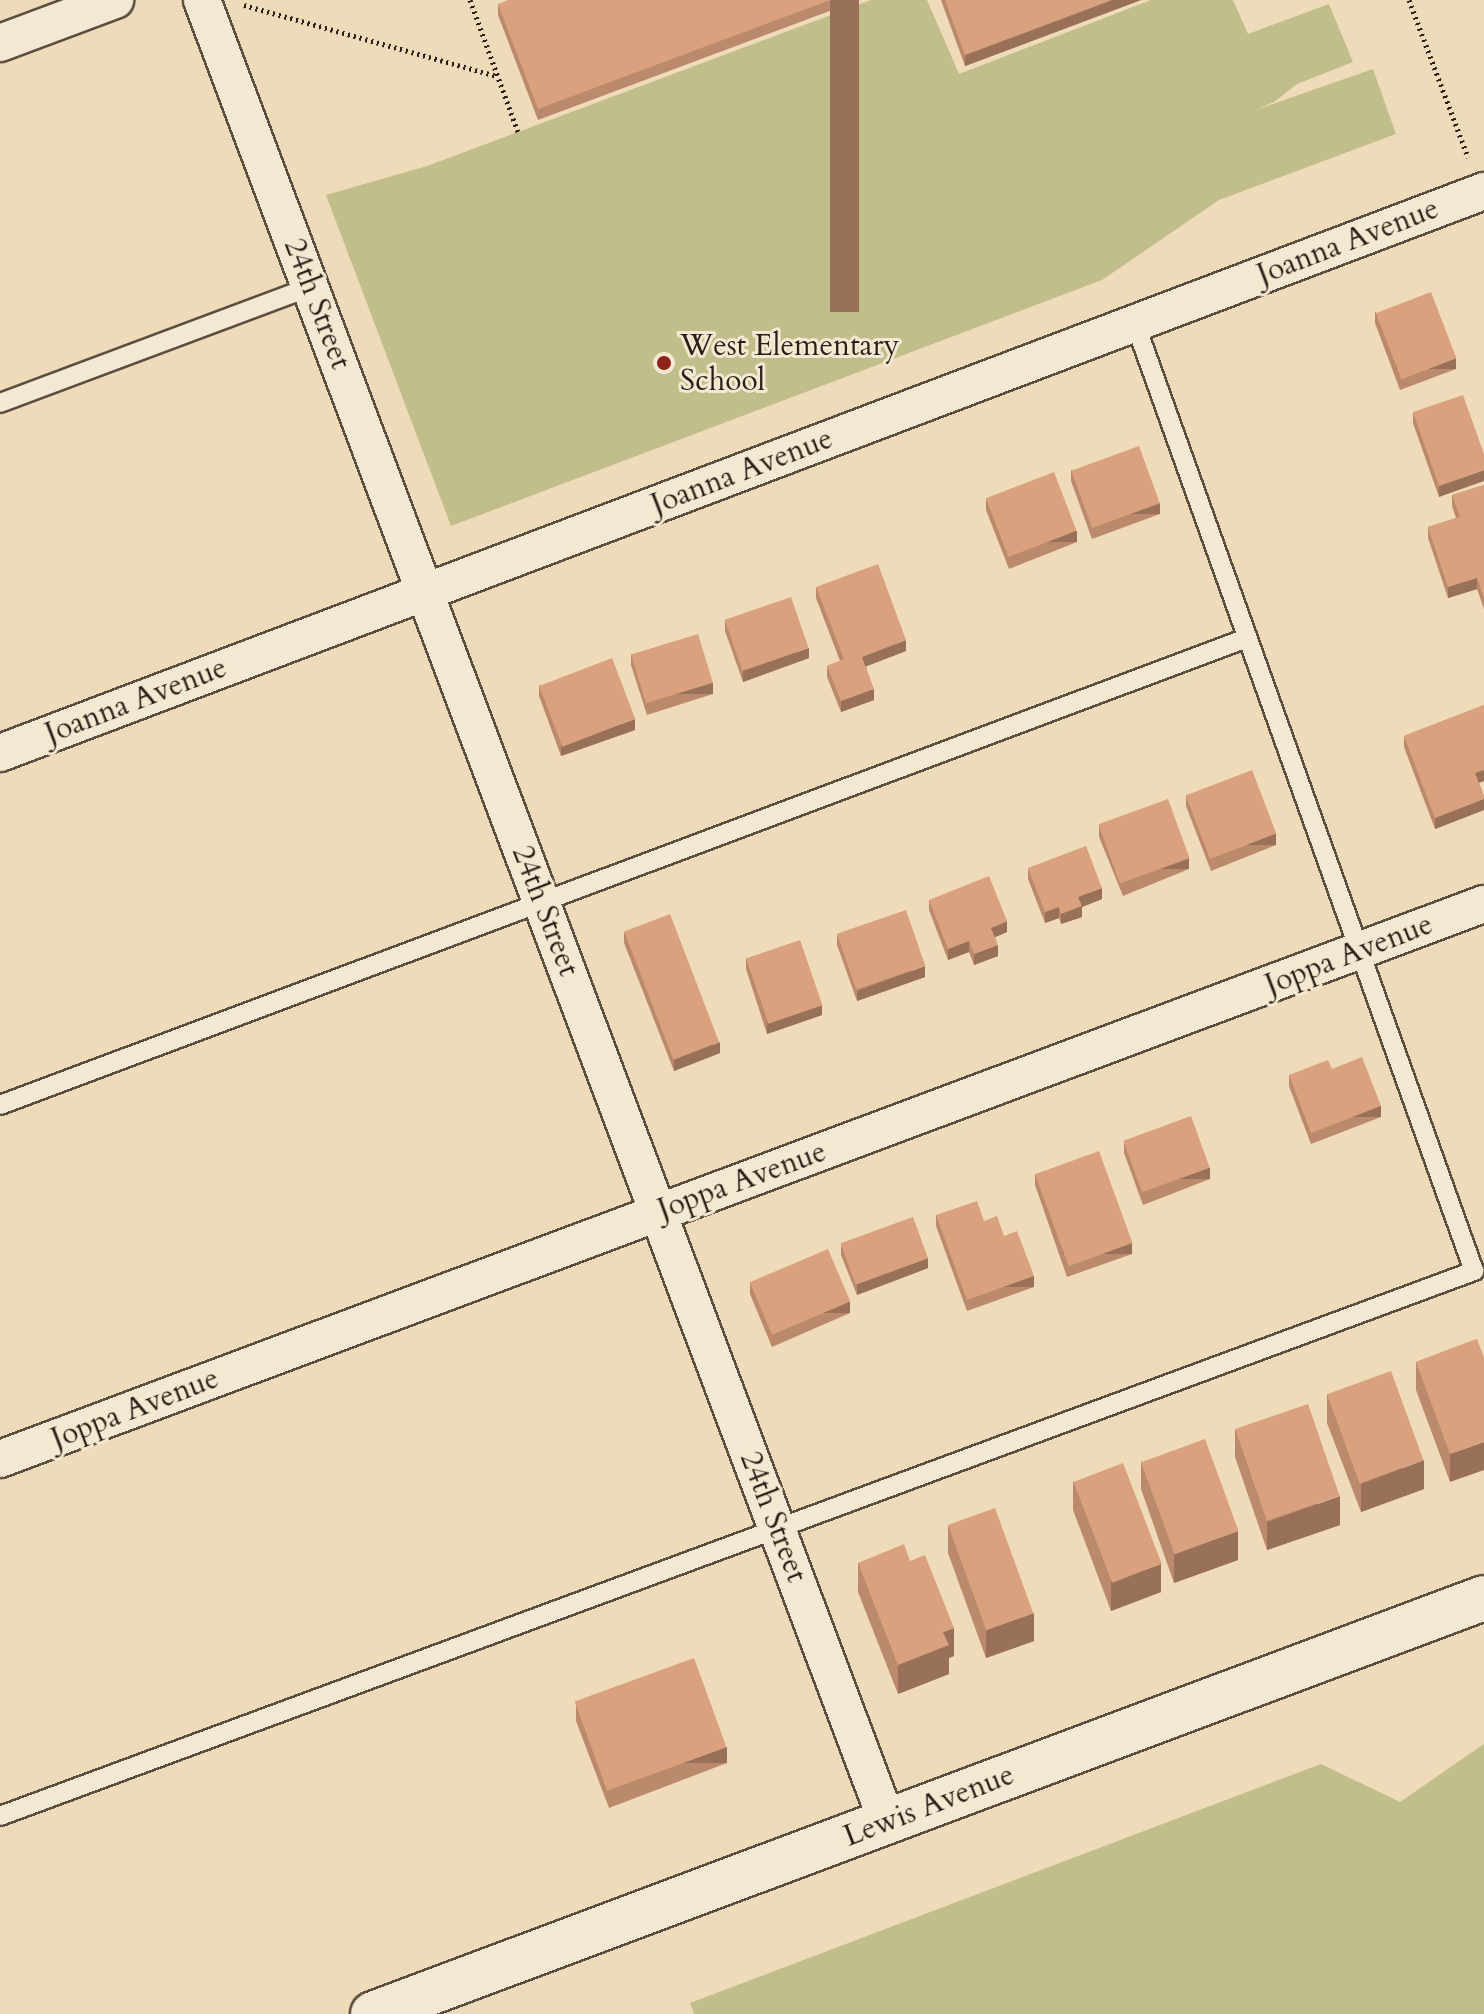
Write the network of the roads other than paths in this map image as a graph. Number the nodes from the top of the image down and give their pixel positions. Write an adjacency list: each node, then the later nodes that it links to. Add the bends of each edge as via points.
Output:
1 (115, 0): 3 (street)
2 (202, 0): 5 (street, 24th Street)
3 (0, 43)
4 (1483, 192): 6 (street, Joanna Avenue)
5 (310, 287): 7 (lane); 8 (street, 24th Street)
6 (1135, 323): 8 (street, Joanna Avenue); 9 (lane)
7 (0, 403)
8 (425, 592): 10 (street, Joanna Avenue); 11 (street, 24th Street)
9 (1247, 638): 11 (lane); 13 (lane)
10 (0, 753)
11 (542, 902): 14 (lane); 15 (street, 24th Street)
12 (1484, 904): 13 (street, Joppa Avenue)
13 (1359, 951): 15 (street, Joppa Avenue); 17 (lane, via 1474,1271)
14 (0, 1105)
15 (659, 1213): 16 (street, Joppa Avenue); 17 (street, 24th Street)
16 (0, 1459)
17 (777, 1529): 19 (lane); 20 (street, 24th Street)
18 (1484, 1598): 20 (main road, Lewis Avenue)
19 (0, 1816)
20 (887, 1821): 21 (main road, Lewis Avenue)
21 (379, 2013)

